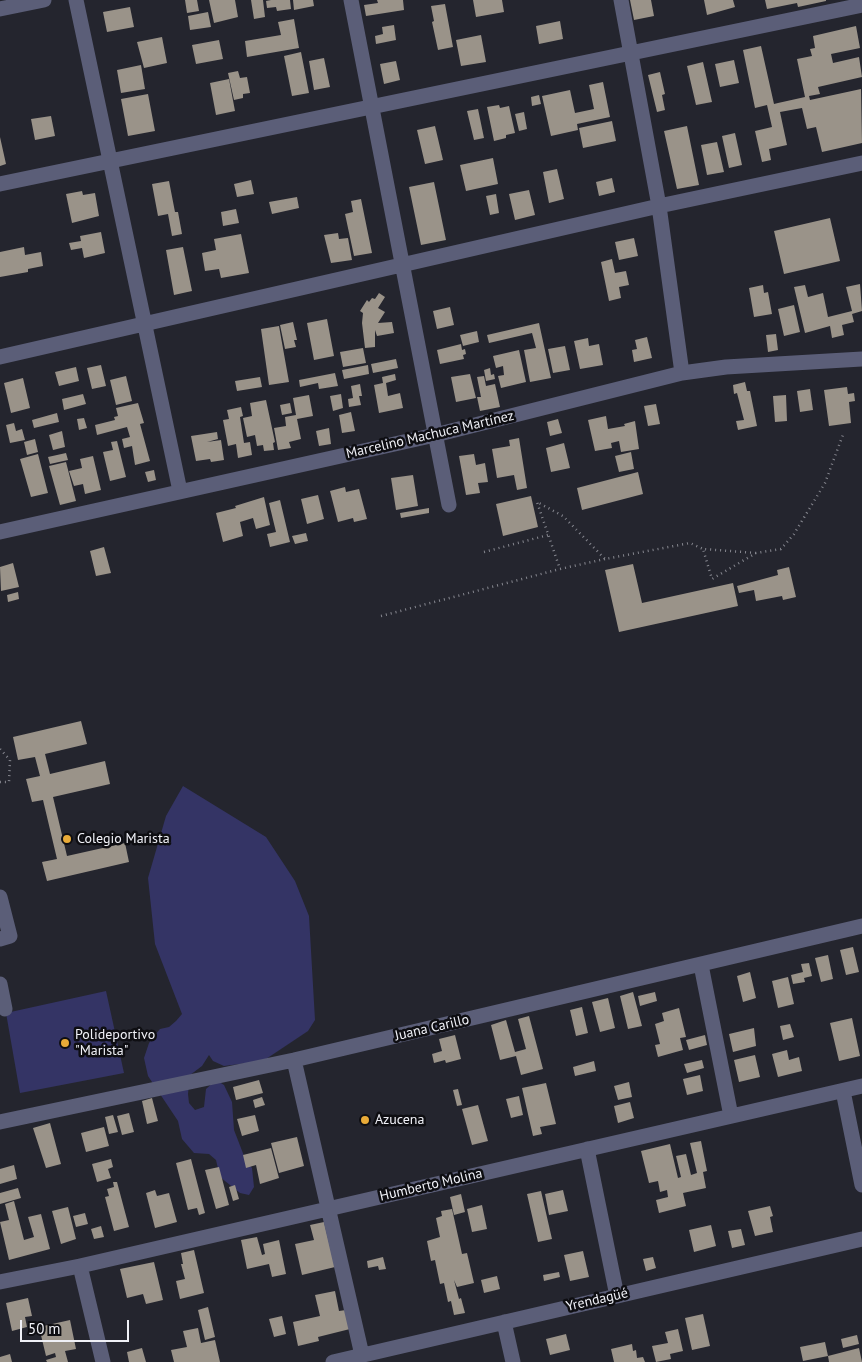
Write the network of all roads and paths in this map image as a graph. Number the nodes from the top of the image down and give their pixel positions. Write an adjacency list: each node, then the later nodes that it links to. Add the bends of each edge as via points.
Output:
1 (44, 0): 6 (street)
2 (76, 0): 9 (street)
3 (351, 0): 8 (street)
4 (621, 0): 7 (street)
5 (862, 5): 7 (street)
6 (0, 9)
7 (631, 53): 8 (street); 12 (street)
8 (371, 107): 9 (street); 13 (street)
9 (110, 161): 11 (street); 14 (street)
10 (862, 163): 12 (street)
11 (0, 184)
12 (660, 206): 13 (street); 17 (street)
13 (402, 265): 14 (street); 19 (street)
14 (145, 324): 15 (street); 20 (street)
15 (0, 357)
16 (862, 359): 17 (street, Marcelino Machuca Martínez, via 726,367)
17 (682, 373): 19 (street, Marcelino Machuca Martínez)
18 (844, 432): 26 (path, via 825,483 794,534 781,549)
19 (435, 435): 20 (street, Marcelino Machuca Martínez); 21 (street)
20 (180, 491): 22 (street, Marcelino Machuca Martínez)
21 (448, 505)
22 (0, 532)
23 (548, 535): 25 (path); 27 (path, via 537,502 563,516); 28 (path)
24 (703, 549): 26 (path); 26 (path, via 712,579); 27 (path, via 690,543)
25 (484, 552)
26 (756, 553)
27 (604, 559): 28 (path)
28 (560, 569): 29 (path)
29 (381, 616)
30 (0, 749): 31 (path, via 10,760 9,782)
31 (0, 782)
32 (0, 897): 34 (street, via 10,936)
33 (862, 926): 35 (street, Juana Carillo)
34 (0, 939)
35 (701, 965): 38 (street, Juana Carillo); 41 (street)
36 (0, 984): 37 (street)
37 (5, 1009)
38 (294, 1060): 42 (street, Juana Carillo); 45 (street)
39 (862, 1086): 40 (street, Humberto Molina)
40 (843, 1091): 41 (street, Humberto Molina); 44 (street)
41 (732, 1116): 43 (street, Humberto Molina)
42 (0, 1122)
43 (587, 1149): 45 (street, Humberto Molina); 49 (street)
44 (862, 1185)
45 (328, 1208): 47 (street, Humberto Molina); 51 (street)
46 (861, 1243): 49 (street, Yrendagüé)
47 (80, 1266): 48 (street, Humberto Molina); 52 (street)
48 (0, 1282)
49 (617, 1296): 50 (street, Yrendagüé)
50 (504, 1322): 51 (street, Yrendagüé); 54 (street)
51 (362, 1356): 53 (street, Yrendagüé)
52 (103, 1362)
53 (333, 1362)
54 (513, 1362)

